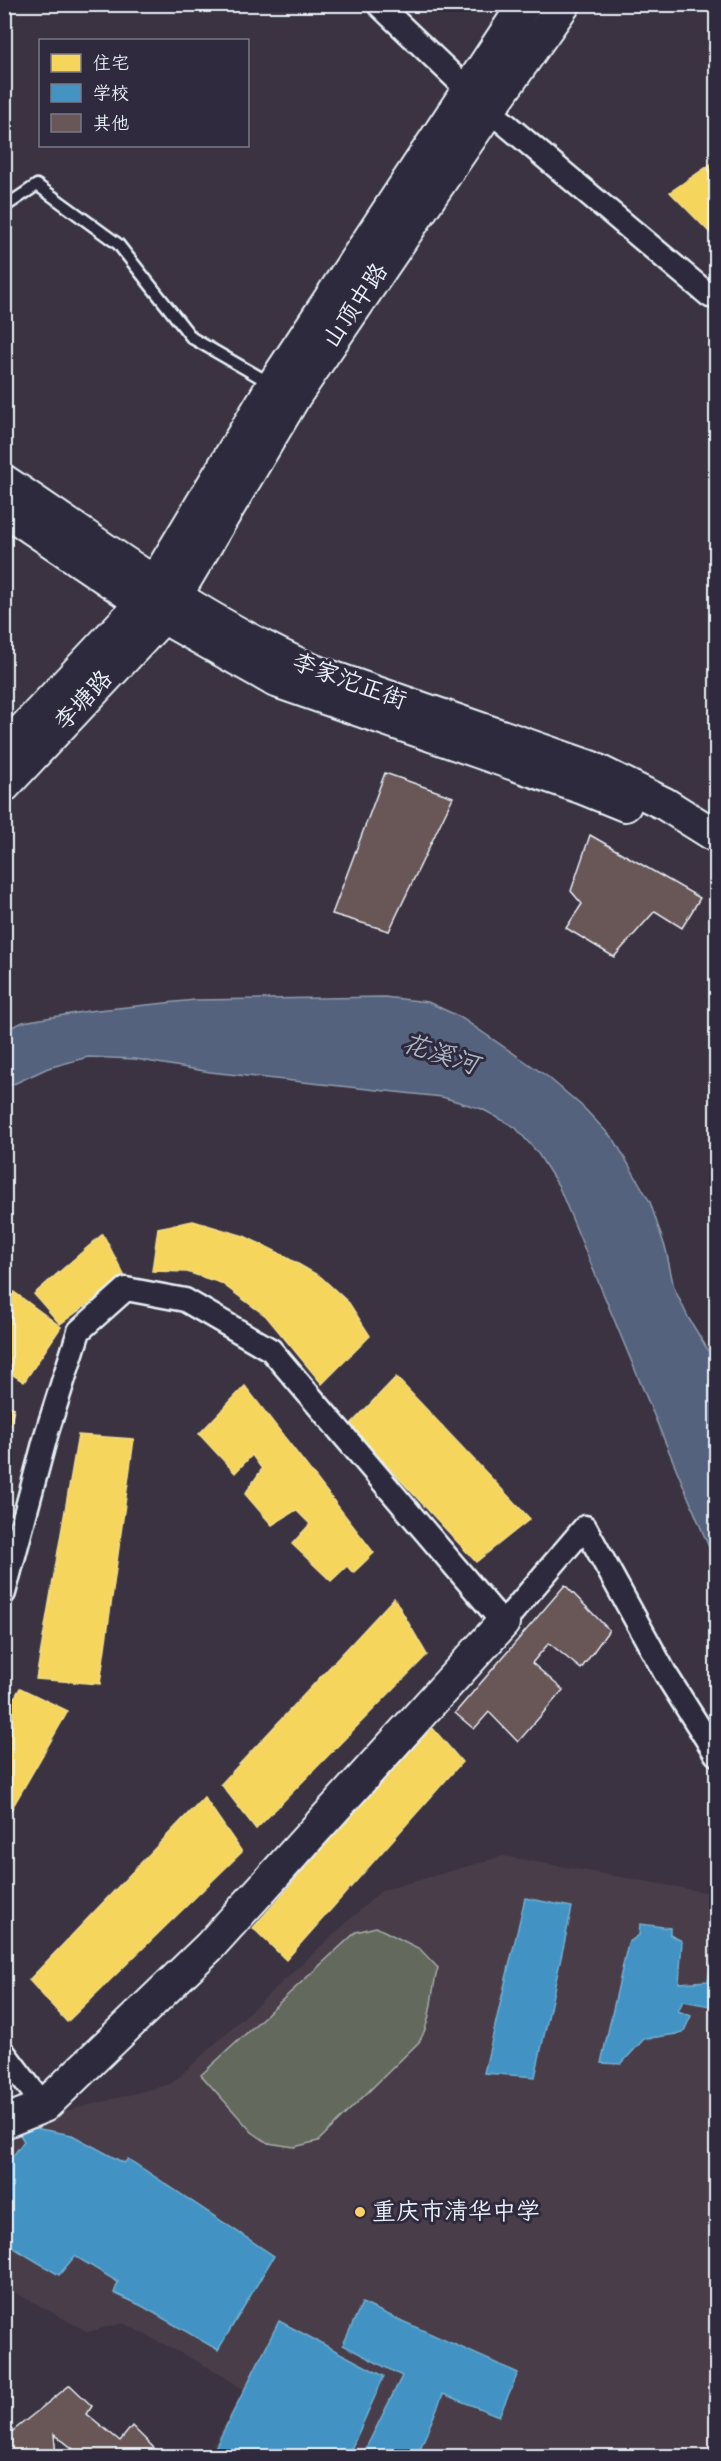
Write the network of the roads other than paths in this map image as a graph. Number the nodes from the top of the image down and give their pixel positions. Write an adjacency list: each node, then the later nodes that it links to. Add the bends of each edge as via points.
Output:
1 (378, 4): 4 (street)
2 (525, 4): 4 (main road, 山顶中路)
3 (564, 4): 4 (main road, 山顶中路)
4 (478, 100): 6 (street); 7 (main road, 山顶中路); 10 (main road, 山顶中路, via 294,397)
5 (4, 207): 7 (lane, via 37,184 118,244 192,338)
6 (710, 296)
7 (273, 385): 10 (main road, 山顶中路)
8 (4, 482): 10 (main road, 李家沱正街)
9 (4, 509): 10 (main road, 李家沱正街)
10 (159, 599): 11 (main road, 李塘路); 12 (main road, 李塘路); 13 (main road, 李家沱正街, via 314,671 590,767 665,804); 14 (main road, 李家沱正街, via 242,664 276,681 592,792 660,824)
11 (4, 750)
12 (4, 786)
13 (717, 836)
14 (717, 859)
15 (4, 1593): 16 (street, via 79,1331 126,1289 185,1300 271,1350)
16 (503, 1623): 17 (street, via 585,1527 665,1673); 19 (main road, via 209,1947)
17 (717, 1754)
18 (4, 2053): 19 (street)
19 (44, 2106): 20 (main road)
20 (4, 2122)

